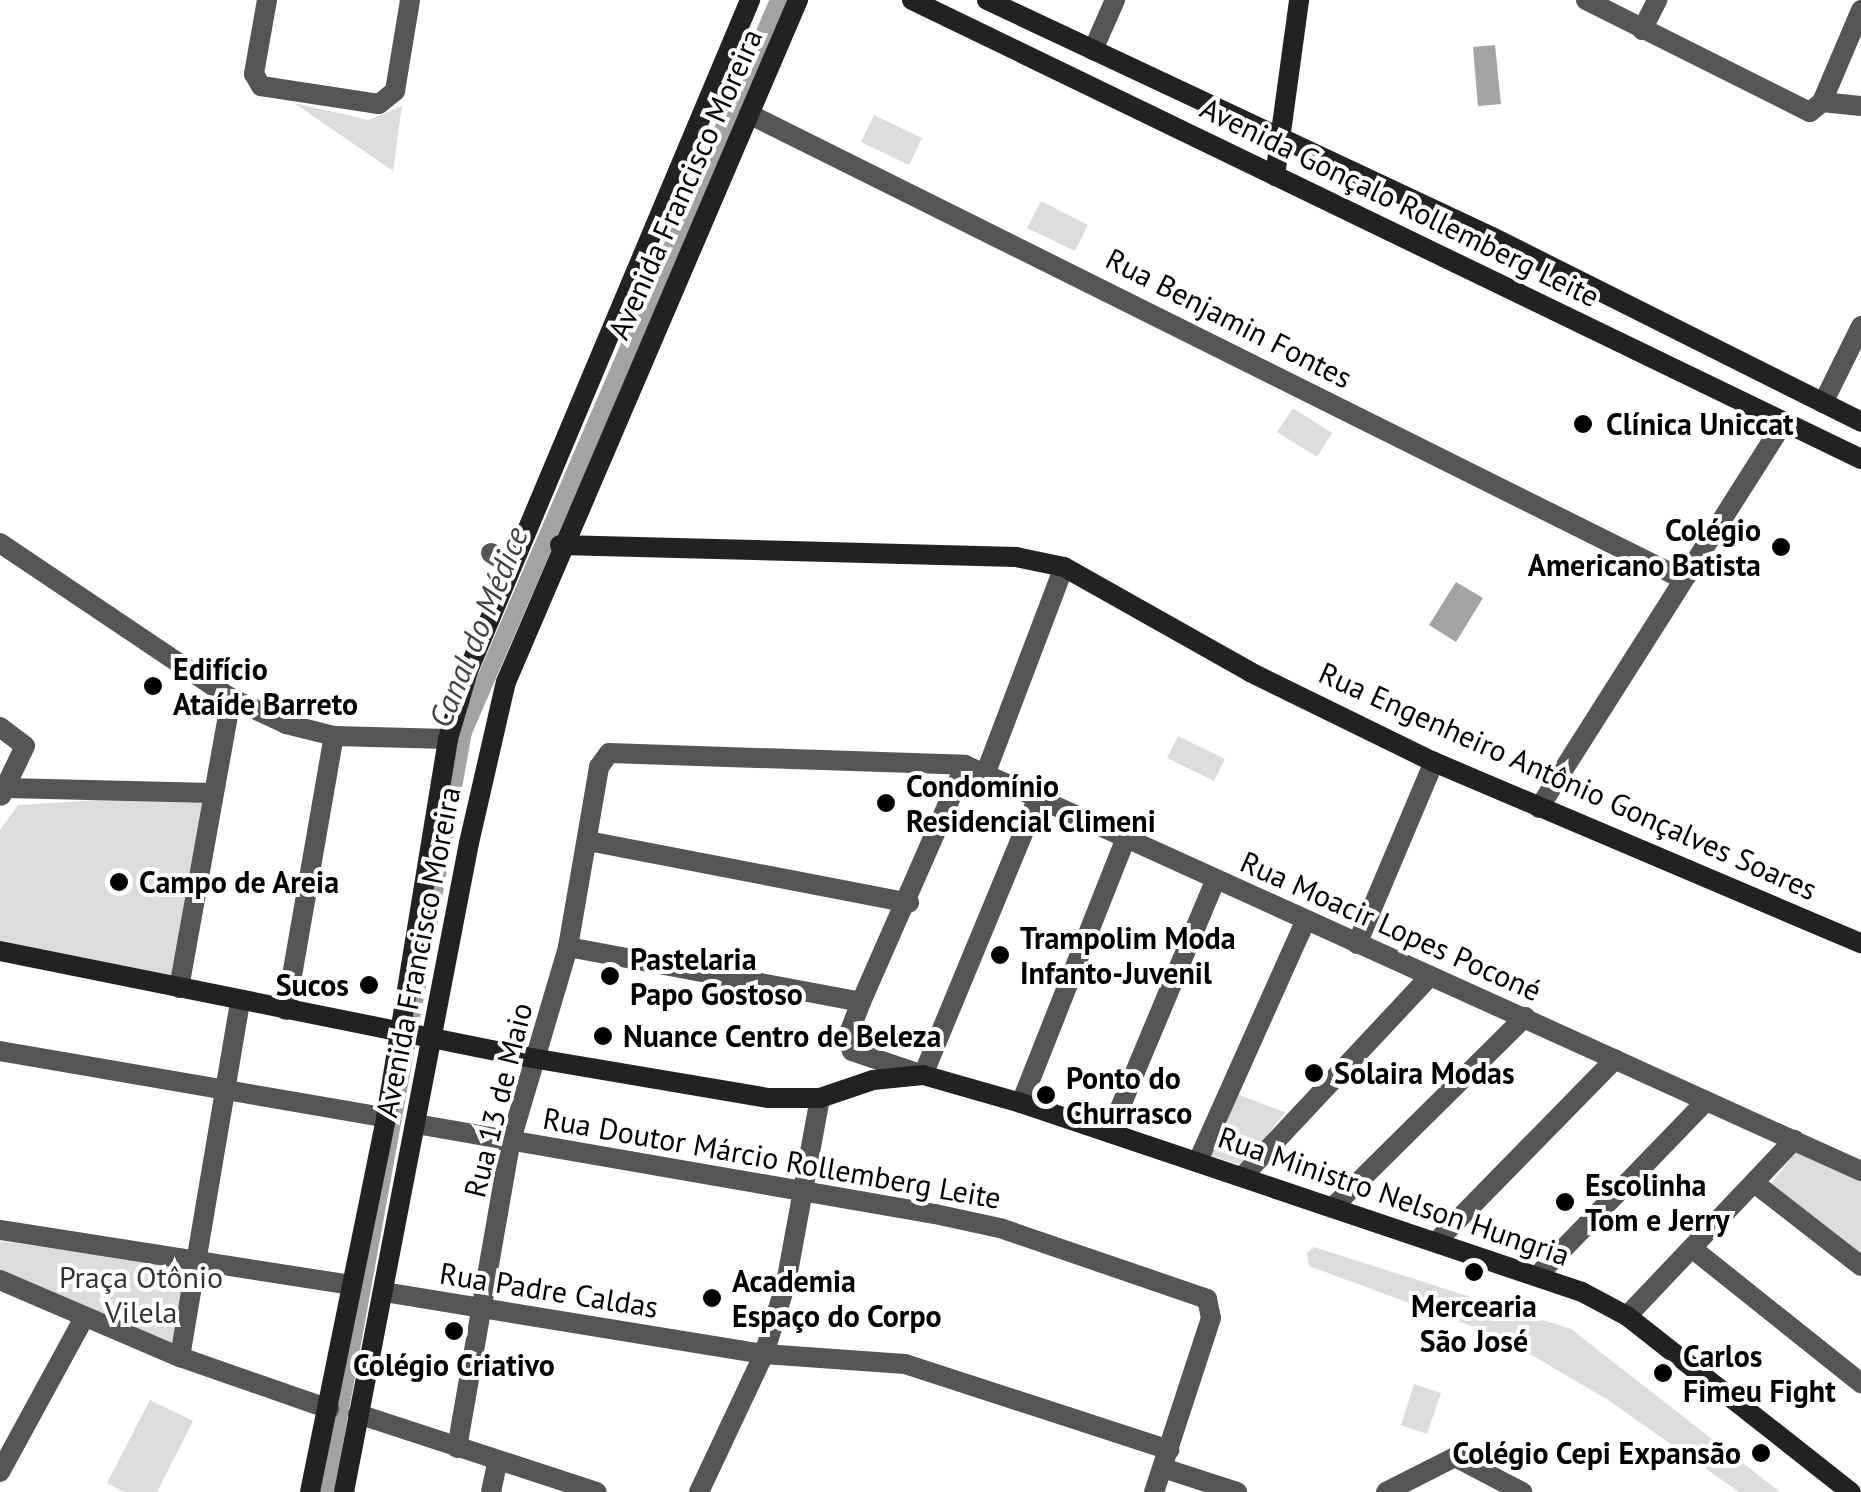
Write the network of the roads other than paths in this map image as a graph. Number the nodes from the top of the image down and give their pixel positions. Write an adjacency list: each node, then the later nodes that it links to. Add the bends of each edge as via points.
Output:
1 (267, 0): 2 (street, via 254,74 261,86 378,104 395,90)
2 (410, 0)
3 (750, 0): 31 (street, Avenida Francisco Moreira, via 499,558)
4 (798, 0): 16 (street, Avenida Francisco Moreira)
5 (912, 0): 18 (street, Avenida Gonçalo Rollemberg Leite)
6 (986, 0): 13 (street, Avenida Gonçalo Rollemberg Leite)
7 (1115, 0): 13 (street)
8 (1298, 0): 17 (street)
9 (1586, 0): 12 (street)
10 (1657, 0): 12 (street)
11 (1861, 10): 14 (street)
12 (1642, 30): 14 (street, via 1803,111)
13 (1092, 50): 17 (street, Avenida Gonçalo Rollemberg Leite)
14 (1819, 105): 15 (street)
15 (1861, 106)
16 (749, 114): 25 (street, Avenida Francisco Moreira); 27 (street, Rua Benjamin Fontes)
17 (1276, 140): 18 (street); 20 (street, Avenida Gonçalo Rollemberg Leite, via 1492,236)
18 (1274, 176): 21 (street, Avenida Gonçalo Rollemberg Leite)
19 (1861, 326): 20 (street)
20 (1823, 403): 22 (street, Avenida Gonçalo Rollemberg Leite)
21 (1784, 422): 23 (street, Avenida Gonçalo Rollemberg Leite); 27 (street)
22 (1861, 422)
23 (1861, 458)
24 (0, 542): 28 (street)
25 (560, 545): 26 (street, Rua Engenheiro Antônio Gonçalves Soares, via 1016,557); 56 (street, Avenida Francisco Moreira, via 490,738)
26 (1064, 567): 32 (street, Rua Engenheiro Antônio Gonçalves Soares, via 1250,672); 35 (street)
27 (1682, 578): 39 (street)
28 (231, 698): 30 (street, via 286,724); 37 (street)
29 (0, 727): 36 (street, via 25,752)
30 (334, 736): 31 (street); 53 (street)
31 (448, 740): 55 (street, Avenida Francisco Moreira)
32 (1434, 762): 39 (street, Rua Engenheiro Antônio Gonçalves Soares); 46 (street)
33 (965, 765): 34 (street, Rua Moacir Lopes Poconé, via 610,752); 35 (street, Rua Moacir Lopes Poconé); 43 (street)
34 (599, 767): 41 (street, Rua 13 de Maio)
35 (986, 772): 38 (street, Rua Moacir Lopes Poconé)
36 (3, 793): 37 (street)
37 (213, 793): 50 (street)
38 (1038, 798): 40 (street, Rua Moacir Lopes Poconé); 60 (street)
39 (1539, 808): 45 (street, Rua Engenheiro Antônio Gonçalves Soares)
40 (1125, 840): 42 (street, Rua Moacir Lopes Poconé); 64 (street)
41 (588, 841): 43 (street); 47 (street, Rua 13 de Maio)
42 (1215, 881): 44 (street, Rua Moacir Lopes Poconé); 67 (street)
43 (909, 903): 52 (street)
44 (1306, 922): 46 (street, Rua Moacir Lopes Poconé); 70 (street)
45 (1861, 943)
46 (1356, 944): 49 (street, Rua Moacir Lopes Poconé)
47 (568, 947): 52 (street); 58 (street, Rua 13 de Maio)
48 (0, 951): 50 (street, Rua Ministro Nelson Hungria)
49 (1430, 976): 54 (street, Rua Moacir Lopes Poconé); 72 (street)
50 (178, 988): 51 (street, Rua Ministro Nelson Hungria)
51 (240, 1001): 53 (street, Rua Ministro Nelson Hungria); 61 (street)
52 (861, 1002): 60 (street, Rua Ministro Nelson Hungria, via 848,1039 852,1051)
53 (286, 1010): 55 (street, Rua Ministro Nelson Hungria)
54 (1525, 1017): 59 (street, Rua Moacir Lopes Poconé); 75 (street)
55 (401, 1031): 56 (street, Rua Ministro Nelson Hungria); 65 (street, Avenida Francisco Moreira)
56 (429, 1037): 58 (street, Rua Ministro Nelson Hungria); 66 (street, Avenida Francisco Moreira)
57 (0, 1051): 61 (street)
58 (539, 1058): 62 (street, Rua Ministro Nelson Hungria, via 769,1098); 68 (street, Rua 13 de Maio)
59 (1616, 1059): 63 (street, Rua Moacir Lopes Poconé); 77 (street)
60 (923, 1075): 62 (street, Rua Ministro Nelson Hungria, via 873,1080); 64 (street, Rua Ministro Nelson Hungria)
61 (225, 1090): 65 (street); 79 (street)
62 (820, 1098): 74 (street)
63 (1706, 1101): 69 (street, Rua Moacir Lopes Poconé); 81 (street)
64 (1021, 1103): 67 (street, Rua Ministro Nelson Hungria)
65 (386, 1118): 83 (street, Avenida Francisco Moreira)
66 (416, 1124): 68 (street, Rua Doutor Márcio Rollemberg Leite); 84 (street, Avenida Francisco Moreira)
67 (1110, 1132): 70 (street, Rua Ministro Nelson Hungria)
68 (512, 1140): 74 (street, Rua Doutor Márcio Rollemberg Leite); 85 (street, Rua 13 de Maio)
69 (1794, 1140): 71 (street, Rua Moacir Lopes Poconé); 73 (street)
70 (1198, 1162): 72 (street, Rua Ministro Nelson Hungria)
71 (1861, 1171)
72 (1244, 1176): 75 (street, Rua Ministro Nelson Hungria)
73 (1756, 1185): 78 (street); 80 (street)
74 (802, 1192): 88 (street); 94 (street, Rua Doutor Márcio Rollemberg Leite, via 1000,1228 1207,1298 1211,1318)
75 (1334, 1206): 77 (street, Rua Ministro Nelson Hungria)
76 (0, 1230): 79 (street)
77 (1438, 1240): 81 (street, Rua Ministro Nelson Hungria)
78 (1693, 1249): 86 (street); 90 (street)
79 (197, 1259): 83 (street); 89 (street)
80 (1861, 1266)
81 (1540, 1272): 86 (street, Rua Ministro Nelson Hungria)
82 (0, 1280): 87 (street)
83 (351, 1285): 91 (street, Avenida Francisco Moreira)
84 (384, 1292): 85 (street, Rua Padre Caldas); 92 (street, Avenida Francisco Moreira)
85 (482, 1312): 88 (street, Rua Padre Caldas); 93 (street, Rua 13 de Maio)
86 (1627, 1316): 106 (street, Rua Ministro Nelson Hungria)
87 (84, 1318): 89 (street); 96 (street)
88 (764, 1354): 94 (street, Rua Padre Caldas, via 857,1356 923,1368); 101 (street)
89 (180, 1357): 91 (street)
90 (1861, 1384)
91 (329, 1409): 97 (street, Avenida Francisco Moreira)
92 (358, 1414): 93 (street); 98 (street, Avenida Francisco Moreira)
93 (456, 1448): 95 (street)
94 (1166, 1459): 102 (street); 103 (street, Rua Padre Caldas)
95 (497, 1463): 99 (street); 100 (street)
96 (0, 1472)
97 (310, 1492)
98 (344, 1492)
99 (490, 1492)
100 (597, 1492)
101 (699, 1492)
102 (1154, 1492)
103 (1237, 1492)
104 (1386, 1492): 105 (street, via 1455,1457)
105 (1522, 1492)
106 (1852, 1492)

